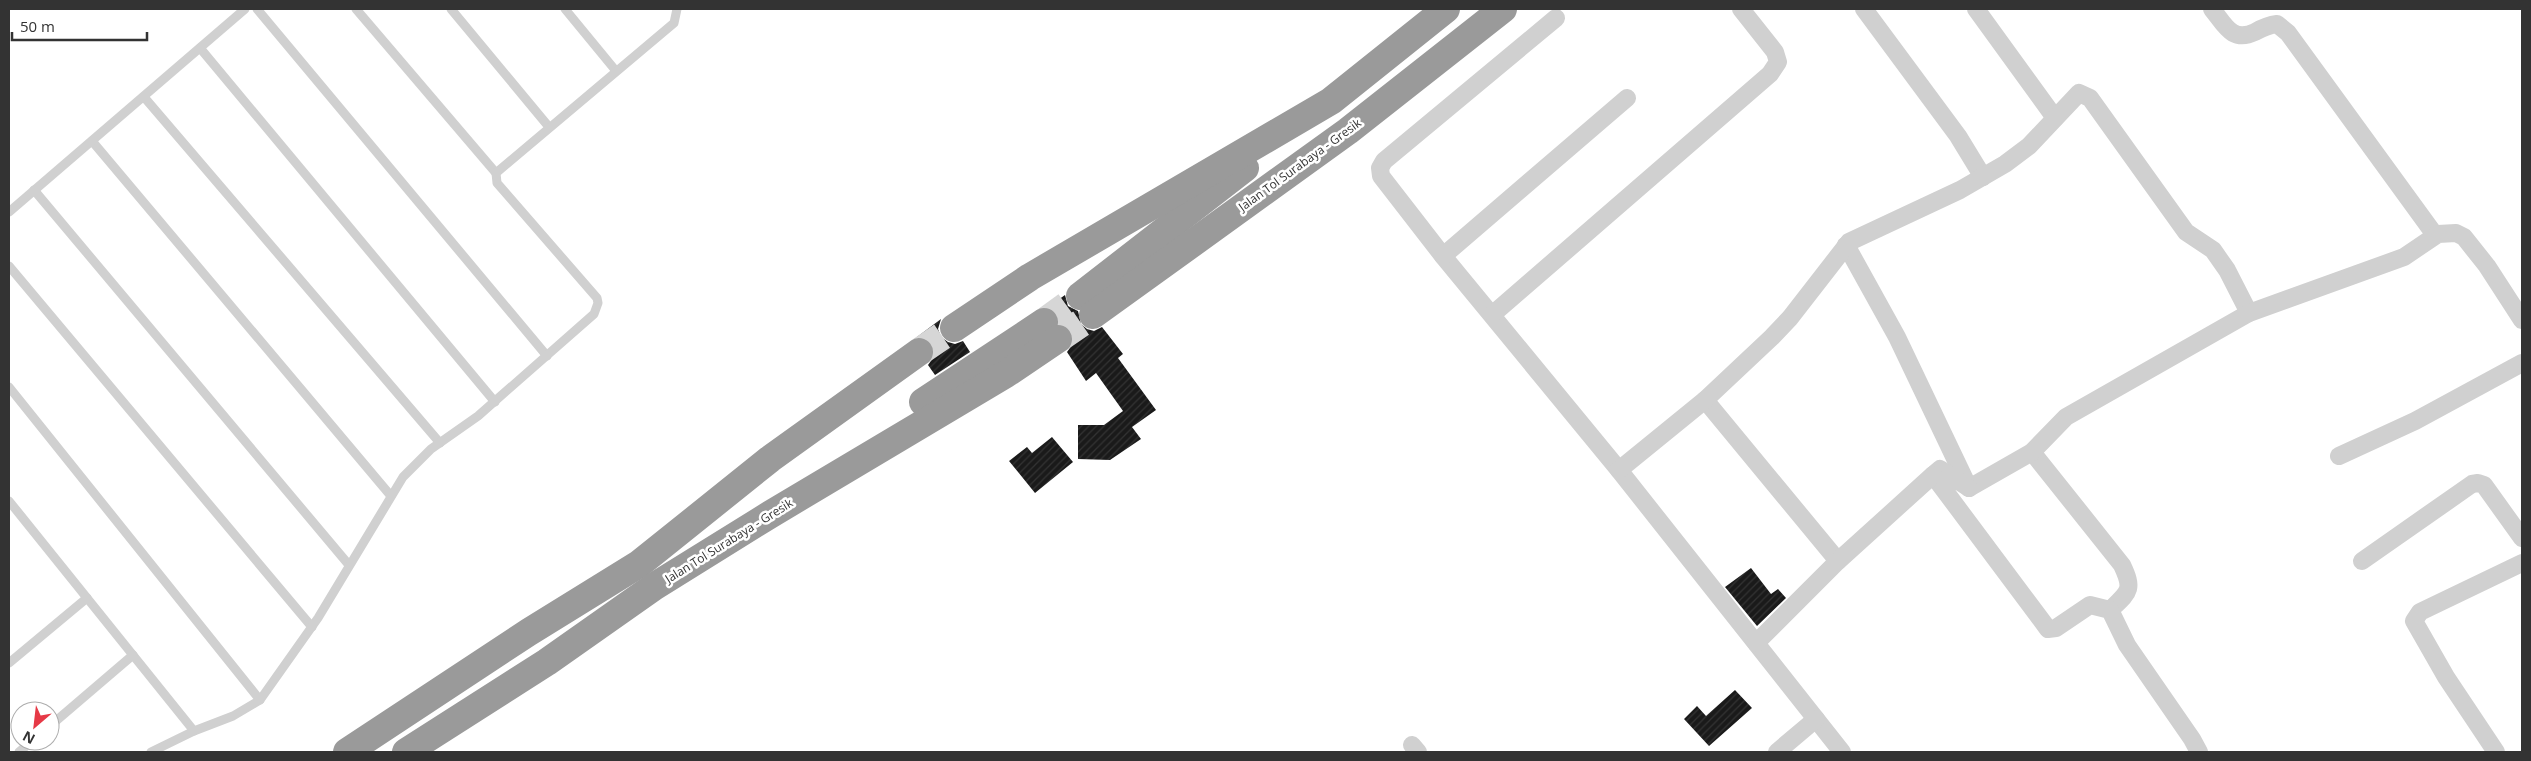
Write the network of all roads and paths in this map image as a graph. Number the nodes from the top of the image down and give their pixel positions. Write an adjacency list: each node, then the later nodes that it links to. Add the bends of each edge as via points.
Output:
1 (245, 9): 14 (lane)
2 (257, 9): 35 (lane)
3 (356, 9): 22 (lane)
4 (451, 9): 20 (lane)
5 (565, 9): 15 (lane)
6 (678, 9): 15 (lane, via 674,23)
7 (1446, 9): 18 (highway, Jalan Tol Surabaya - Gresik)
8 (1503, 9): 18 (highway, Jalan Tol Surabaya - Gresik, via 1348,131 1087,306)
9 (1741, 9): 31 (street, via 1775,52 1778,62 1770,74)
10 (1864, 9): 23 (street, via 1958,136)
11 (1976, 9): 19 (street)
12 (2212, 9): 26 (street, via 2238,36 2244,37 2277,24 2288,33)
13 (1556, 18): 28 (street, via 1384,161 1380,168 1381,176)
14 (200, 48): 16 (lane); 39 (lane)
15 (616, 70): 20 (lane)
16 (144, 97): 21 (lane); 40 (lane)
17 (1627, 98): 28 (street)
18 (1331, 101): 33 (highway, Jalan Tol Surabaya - Gresik, via 1030,277)
19 (2055, 118): 23 (street, via 2029,146); 30 (street, via 2079,93 2087,95 2186,232 2213,250 2227,270)
20 (549, 127): 22 (lane)
21 (92, 141): 24 (lane); 46 (lane)
22 (496, 173): 35 (lane, via 496,183 597,298 594,314)
23 (1983, 177): 27 (street)
24 (34, 190): 25 (lane); 53 (lane)
25 (9, 212)
26 (2435, 235): 30 (street, via 2404,258); 32 (street, via 2456,233 2464,238 2487,266)
27 (1846, 245): 38 (street, via 1790,318); 45 (street, via 1897,337)
28 (1443, 256): 31 (street)
29 (9, 266): 56 (lane)
30 (2248, 313): 41 (street, via 2066,417)
31 (1492, 314): 43 (street)
32 (2522, 320)
33 (954, 328)
34 (919, 352): 52 (highway, Jalan Tol Surabaya - Gresik, via 770,459)
35 (547, 356): 39 (lane)
36 (2522, 363): 42 (street, via 2415,421)
37 (9, 387): 60 (lane)
38 (1705, 400): 43 (street); 49 (street)
39 (495, 402): 40 (lane)
40 (440, 443): 46 (lane, via 403,477)
41 (2032, 452): 45 (street); 55 (street, via 2122,564 2130,580 2129,588)
42 (2339, 456)
43 (1619, 470): 57 (street)
44 (1933, 475): 45 (street, via 1940,470); 49 (street); 55 (street, via 2048,629 2056,628 2090,605)
45 (1970, 488)
46 (391, 496): 53 (lane)
47 (9, 501): 54 (lane)
48 (2522, 538): 50 (street, via 2484,485 2478,483 2472,484)
49 (1838, 561): 57 (street)
50 (2362, 561)
51 (2522, 563): 70 (street, via 2420,612 2414,621 2446,677)
52 (639, 564): 65 (highway, Jalan Tol Surabaya - Gresik); 66 (highway, Jalan Tol Surabaya - Gresik, via 715,528 944,389 1051,331 1006,374 663,581 547,662)
53 (350, 565): 56 (lane)
54 (87, 598): 58 (lane); 59 (lane)
55 (2110, 610): 69 (street, via 2127,645)
56 (312, 627): 60 (lane)
57 (1756, 643): 62 (street)
58 (133, 655): 61 (lane); 63 (lane)
59 (9, 663)
60 (260, 700): 63 (lane, via 233,716)
61 (60, 717)
62 (1816, 719): 67 (street); 68 (street)
63 (194, 731): 64 (lane)
64 (151, 752)
65 (347, 752)
66 (406, 752)
67 (1777, 752)
68 (1842, 752)
69 (2199, 752)
70 (2496, 752)

